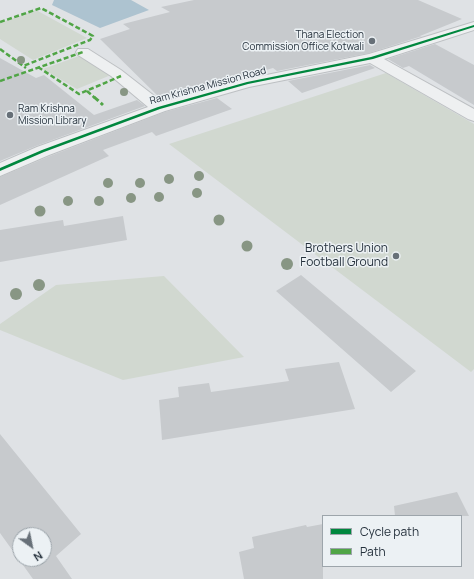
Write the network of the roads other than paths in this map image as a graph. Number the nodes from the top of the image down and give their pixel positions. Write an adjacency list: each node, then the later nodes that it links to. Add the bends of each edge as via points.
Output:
1 (474, 26): 3 (street, Ram Krishna Mission Road)
2 (474, 32): 3 (street)
3 (449, 34): 5 (street, Ram Krishna Mission Road)
4 (83, 52): 6 (street, via 116,73)
5 (372, 58): 6 (street, Ram Krishna Mission Road, via 247,82); 7 (street)
6 (159, 108): 8 (street, Ram Krishna Mission Road, via 43,150)
7 (474, 116)
8 (0, 170)

